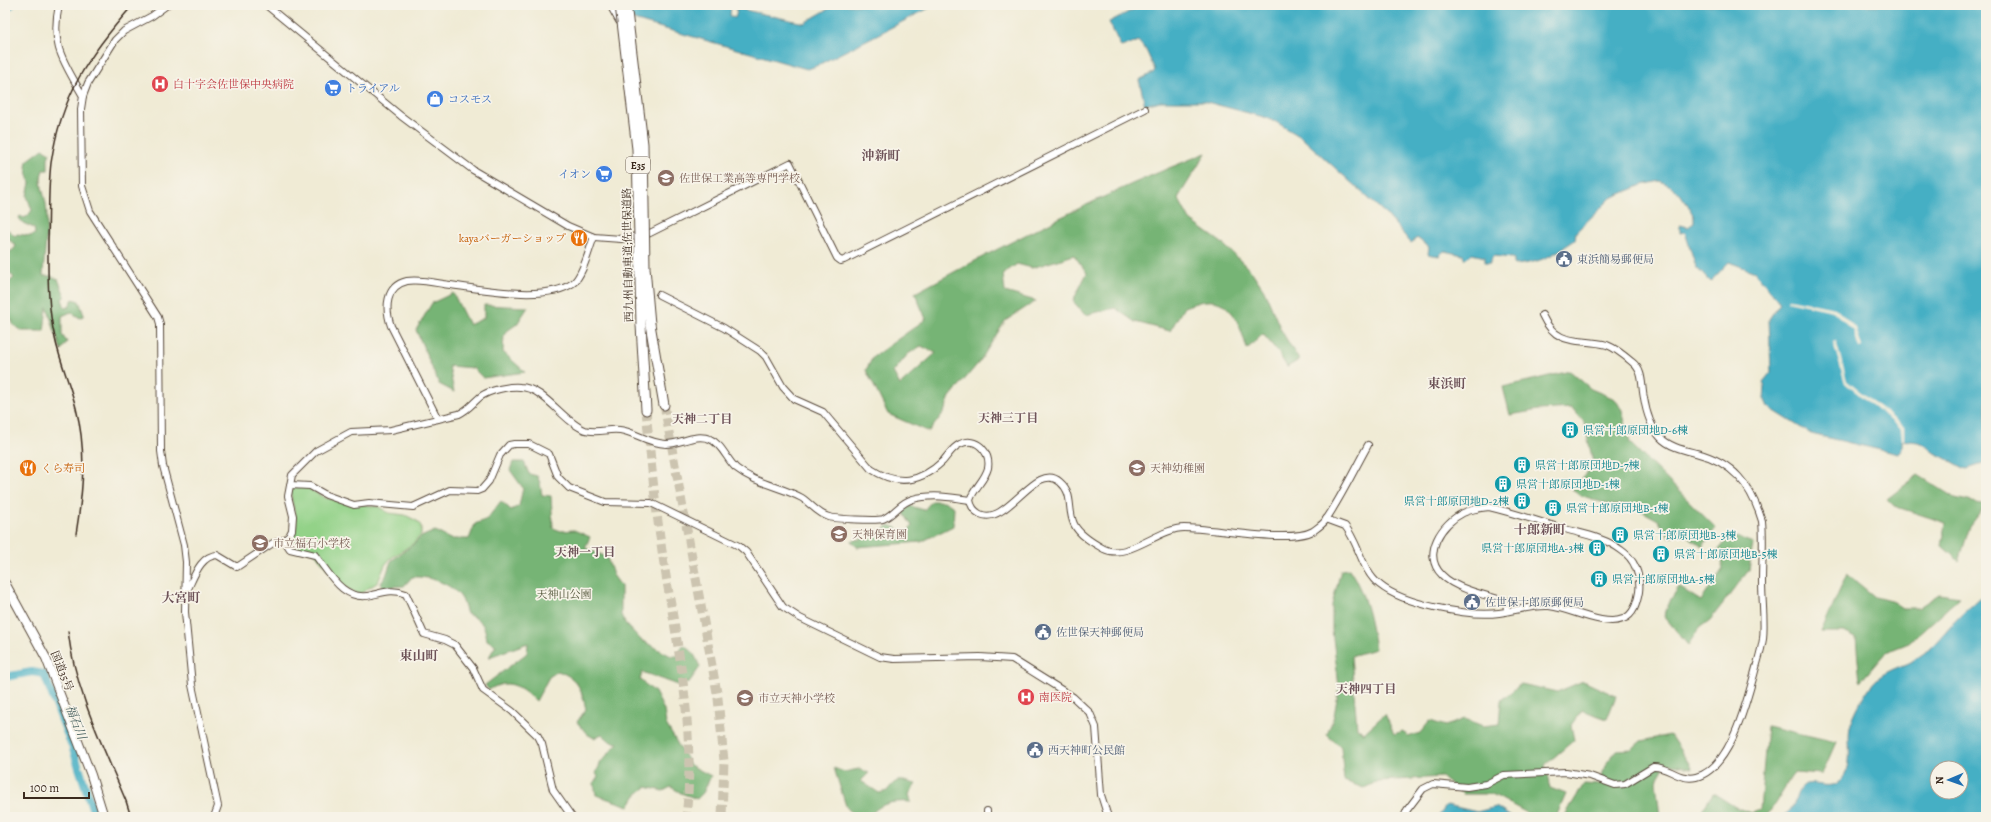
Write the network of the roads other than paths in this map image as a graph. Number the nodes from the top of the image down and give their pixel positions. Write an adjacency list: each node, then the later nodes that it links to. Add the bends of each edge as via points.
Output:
1 (59, 5): 8 (street, via 55,28 58,50)
2 (167, 5): 8 (street, via 124,31 115,40)
3 (266, 5): 11 (street, via 401,116 473,170 568,226)
4 (610, 5): 7 (street)
5 (622, 5): 7 (street, bridge); 14 (highway, 西九州自動車道;佐世保道路 / E35, bridge, via 637,149)
6 (626, 5): 14 (highway, 西九州自動車道;佐世保道路 / E35, bridge, via 643,144)
7 (628, 40): 10 (street)
8 (82, 96): 24 (street, via 84,196 90,211 160,324 161,451 184,545)
9 (1145, 109): 10 (street, via 841,261 837,258 790,163)
10 (648, 234): 11 (street, via 621,239)
11 (594, 237): 17 (street, via 578,278 564,288 550,292 501,292 417,281 400,284 392,291 386,313)
12 (659, 295): 20 (street, via 724,328 760,351 788,393 801,403 823,412 866,464 879,475 898,479 917,478 929,473 959,444 969,442 980,446 986,454 988,467)
13 (1542, 315): 30 (street, via 1551,328 1566,339 1609,346 1634,363 1641,374 1647,411 1660,438 1675,447 1716,458 1738,474 1746,486 1759,512 1763,532 1763,625 1760,654 1738,728 1725,751 1705,774 1697,777 1680,777 1653,766 1625,784 1615,785 1590,776 1566,772 1504,775 1486,784 1467,787 1433,784 1423,788)
14 (646, 325): 15 (highway, 西九州自動車道;佐世保道路 / E35); 16 (highway, 西九州自動車道;佐世保道路 / E35)
15 (664, 405)
16 (646, 410)
17 (438, 419): 19 (street, via 391,430 359,431 345,435 316,450 292,475); 20 (street, via 467,410 490,392 528,388 578,427 592,432 622,430 662,444 677,444 698,437 710,439 735,467 747,476 802,499 829,517 875,520 883,519 906,501 913,499 949,497)
18 (1368, 445): 21 (street)
19 (290, 485): 22 (street, via 288,496 293,516 292,530); 29 (street, via 310,486 354,505 369,502 413,507 450,490 482,489 489,481 500,456 509,446 523,443 539,448 550,454 558,477 569,488 605,502 652,503 739,546 746,552 783,607 880,657 894,660 980,657 1012,659 1062,690 1085,707 1096,727 1101,795)
20 (970, 500): 21 (street, via 971,506 978,513 989,516 1000,511 1039,480 1058,480 1068,491 1077,529 1092,542 1106,550 1114,551 1124,551 1177,528 1296,536 1313,531)
21 (1326, 519): 25 (street, via 1345,526 1374,580 1397,595 1413,602 1466,612)
22 (284, 540): 24 (street, via 273,543 237,567 217,555 207,558 202,562); 28 (street, via 290,549 315,555 333,580 354,594 364,597 390,591 406,594 424,634 455,645 473,668 483,690 512,711 538,736 553,790)
23 (5, 583): 26 (highway, 国道35号, via 46,658 91,775)
24 (184, 596): 27 (street, via 192,685 218,806)
25 (1507, 611): 25 (street, via 1548,606 1609,621 1622,619 1636,604 1639,576 1636,567 1622,550 1599,539 1497,509 1475,508 1464,512 1448,522 1441,531 1434,551 1436,567 1447,580 1455,584 1506,601)
26 (104, 817)
27 (214, 817)
28 (572, 817)
29 (1108, 817)
30 (1404, 817)

